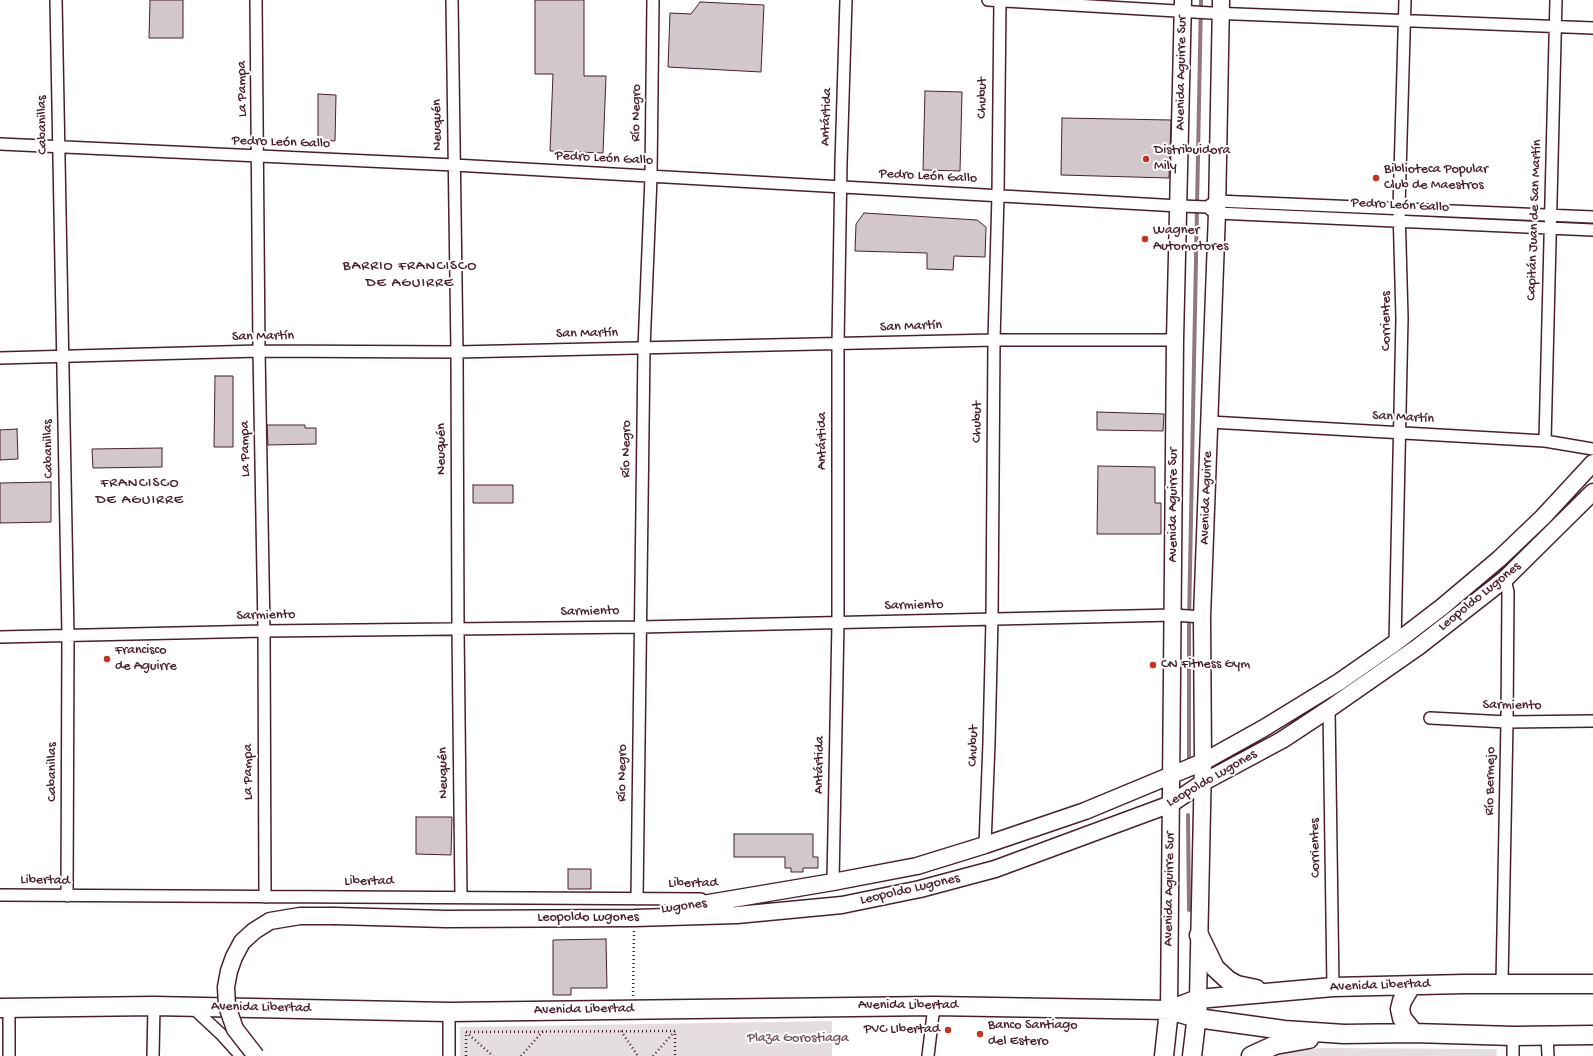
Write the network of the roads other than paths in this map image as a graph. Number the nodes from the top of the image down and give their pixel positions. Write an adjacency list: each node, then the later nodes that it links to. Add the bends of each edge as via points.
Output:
1 (56, 0): 16 (street, Cabanillas)
2 (256, 0): 17 (street, La Pampa)
3 (452, 0): 18 (street, Neuquén)
4 (653, 0): 19 (street, Río Negro)
5 (846, 0): 20 (street, Antártida)
6 (988, 0): 7 (street)
7 (1000, 0): 10 (street); 21 (street, Chubut)
8 (1405, 0): 12 (street, Corrientes)
9 (1556, 0): 13 (street, Capitán Juan de San Martín)
10 (1186, 8): 11 (street); 22 (main road, Avenida Aguirre Sur)
11 (1218, 8): 12 (street); 23 (main road)
12 (1405, 20): 13 (street); 24 (street, Corrientes)
13 (1556, 26): 14 (street); 25 (street, Capitán Juan de San Martín)
14 (1593, 28)
15 (0, 144): 16 (street, Pedro León Gallo)
16 (59, 147): 17 (street, Pedro León Gallo); 36 (street, Cabanillas)
17 (259, 157): 18 (street, Pedro León Gallo); 34 (street, La Pampa)
18 (454, 165): 19 (street, Pedro León Gallo); 35 (street, Neuquén)
19 (652, 177): 20 (street, Pedro León Gallo); 33 (street, Río Negro)
20 (840, 187): 21 (street, Pedro León Gallo); 32 (street, Antártida)
21 (998, 196): 22 (street, Pedro León Gallo); 30 (street, Chubut)
22 (1182, 206): 23 (street, Pedro León Gallo); 31 (main road, Avenida Aguirre Sur)
23 (1214, 207): 24 (street, Pedro León Gallo); 27 (street, Pedro León Gallo); 38 (main road, Avenida Aguirre)
24 (1399, 208): 25 (street, Pedro León Gallo); 27 (street, Corrientes)
25 (1550, 215): 26 (street, Pedro León Gallo); 28 (street, Capitán Juan de San Martín)
26 (1593, 217)
27 (1400, 221): 28 (street, Pedro León Gallo); 39 (street, Corrientes, via 1402,318)
28 (1550, 228): 29 (street, Pedro León Gallo); 40 (street, Capitán Juan de San Martín)
29 (1593, 230)
30 (994, 340): 31 (street, San Martín); 32 (street, San Martín); 47 (street, Chubut)
31 (1175, 340): 45 (main road, Avenida Aguirre Sur)
32 (838, 344): 33 (street, San Martín); 48 (street, Antártida)
33 (644, 348): 35 (street, San Martín); 49 (street, Río Negro)
34 (259, 351): 35 (street, San Martín); 36 (street, San Martín); 51 (street, La Pampa)
35 (457, 352): 50 (street, Neuquén)
36 (62, 357): 37 (street, San Martín); 52 (street, Cabanillas)
37 (0, 358)
38 (1210, 422): 39 (street, San Martín); 46 (main road, Avenida Aguirre)
39 (1399, 433): 40 (street, San Martín); 54 (street, Corrientes)
40 (1545, 441): 41 (street, San Martín)
41 (1593, 450)
42 (1593, 463): 54 (main road, Leopoldo Lugones, via 1543,517 1499,559)
43 (1593, 492): 44 (main road, Leopoldo Lugones)
44 (1505, 579): 55 (main road, Leopoldo Lugones, via 1418,647); 58 (street, Río Bermejo, via 1508,592)
45 (1177, 616): 46 (street, Sarmiento); 47 (street, Sarmiento); 60 (main road, Avenida Aguirre Sur)
46 (1199, 617): 59 (main road, Avenida Aguirre)
47 (992, 619): 48 (street, Sarmiento); 63 (street, Chubut)
48 (838, 622): 49 (street, Sarmiento); 64 (street, Antártida)
49 (640, 627): 50 (street, Sarmiento); 70 (street, Río Negro)
50 (458, 629): 51 (street, Sarmiento); 68 (street, Neuquén)
51 (264, 631): 52 (street, Sarmiento); 67 (street, La Pampa)
52 (68, 635): 53 (street, Sarmiento); 66 (street, Cabanillas)
53 (0, 637)
54 (1395, 643): 59 (main road, Leopoldo Lugones, via 1264,728)
55 (1329, 709): 61 (main road, Leopoldo Lugones, via 1282,740); 76 (street, Corrientes)
56 (1430, 718): 58 (street, Sarmiento)
57 (1593, 721): 58 (street, Sarmiento)
58 (1507, 722): 73 (street, Río Bermejo)
59 (1203, 762): 60 (main road, Leopoldo Lugones); 61 (main road, Avenida Aguirre)
60 (1171, 775): 62 (main road, Avenida Aguirre Sur); 63 (main road, Leopoldo Lugones, via 1085,811)
61 (1202, 783): 62 (main road, Leopoldo Lugones); 72 (main road)
62 (1171, 804): 71 (main road, Leopoldo Lugones, via 995,869 849,904 737,916); 83 (main road, Avenida Aguirre Sur)
63 (985, 845): 64 (main road, Leopoldo Lugones, via 917,866)
64 (832, 882): 69 (main road, Leopoldo Lugones)
65 (0, 895): 66 (street, Libertad)
66 (67, 896): 67 (street, Libertad)
67 (265, 897): 68 (street, Libertad)
68 (461, 897): 70 (street, Libertad)
69 (737, 898): 70 (street, Libertad); 71 (main road, Lugones, via 687,907)
70 (637, 899)
71 (583, 918): 94 (main road, Leopoldo Lugones, bridge, via 300,916 270,921 242,942 229,971 226,987 227,1006 235,1029)
72 (1199, 935): 77 (main road, via 1215,968 1228,980 1237,985); 78 (main road)
73 (1502, 983): 74 (main road, Avenida Libertad); 75 (main road, Avenida Libertad)
74 (1593, 984)
75 (1411, 986): 76 (main road, Avenida Libertad); 86 (main road, via 1400,1009 1402,1018)
76 (1333, 987): 77 (main road, Avenida Libertad)
77 (1275, 992): 78 (main road, Avenida Libertad)
78 (1198, 999): 83 (main road, Avenida Libertad); 85 (main road)
79 (154, 1006): 81 (main road, Avenida Libertad); 82 (main road, Avenida Libertad); 92 (street)
80 (934, 1006): 83 (main road, Avenida Libertad); 84 (main road, Avenida Libertad); 96 (street)
81 (192, 1007): 84 (main road, Avenida Libertad); 93 (street)
82 (4, 1008): 91 (street)
83 (1169, 1010): 85 (main road, Avenida Libertad); 97 (main road)
84 (449, 1012): 95 (street)
85 (1197, 1018): 87 (main road, Avenida Libertad, via 1284,1030); 98 (main road)
86 (1414, 1033): 87 (main road, Avenida Libertad); 90 (main road, Avenida Libertad)
87 (1344, 1034): 99 (main road, via 1275,1045)
88 (1547, 1035): 89 (main road, Avenida Libertad); 90 (main road, Avenida Libertad); 101 (street)
89 (1593, 1035)
90 (1513, 1036): 100 (street)
91 (9, 1056)
92 (153, 1056)
93 (241, 1056)
94 (256, 1056)
95 (449, 1056)
96 (928, 1056)
97 (1164, 1056)
98 (1192, 1056)
99 (1251, 1056)
100 (1513, 1056)
101 (1548, 1056)

